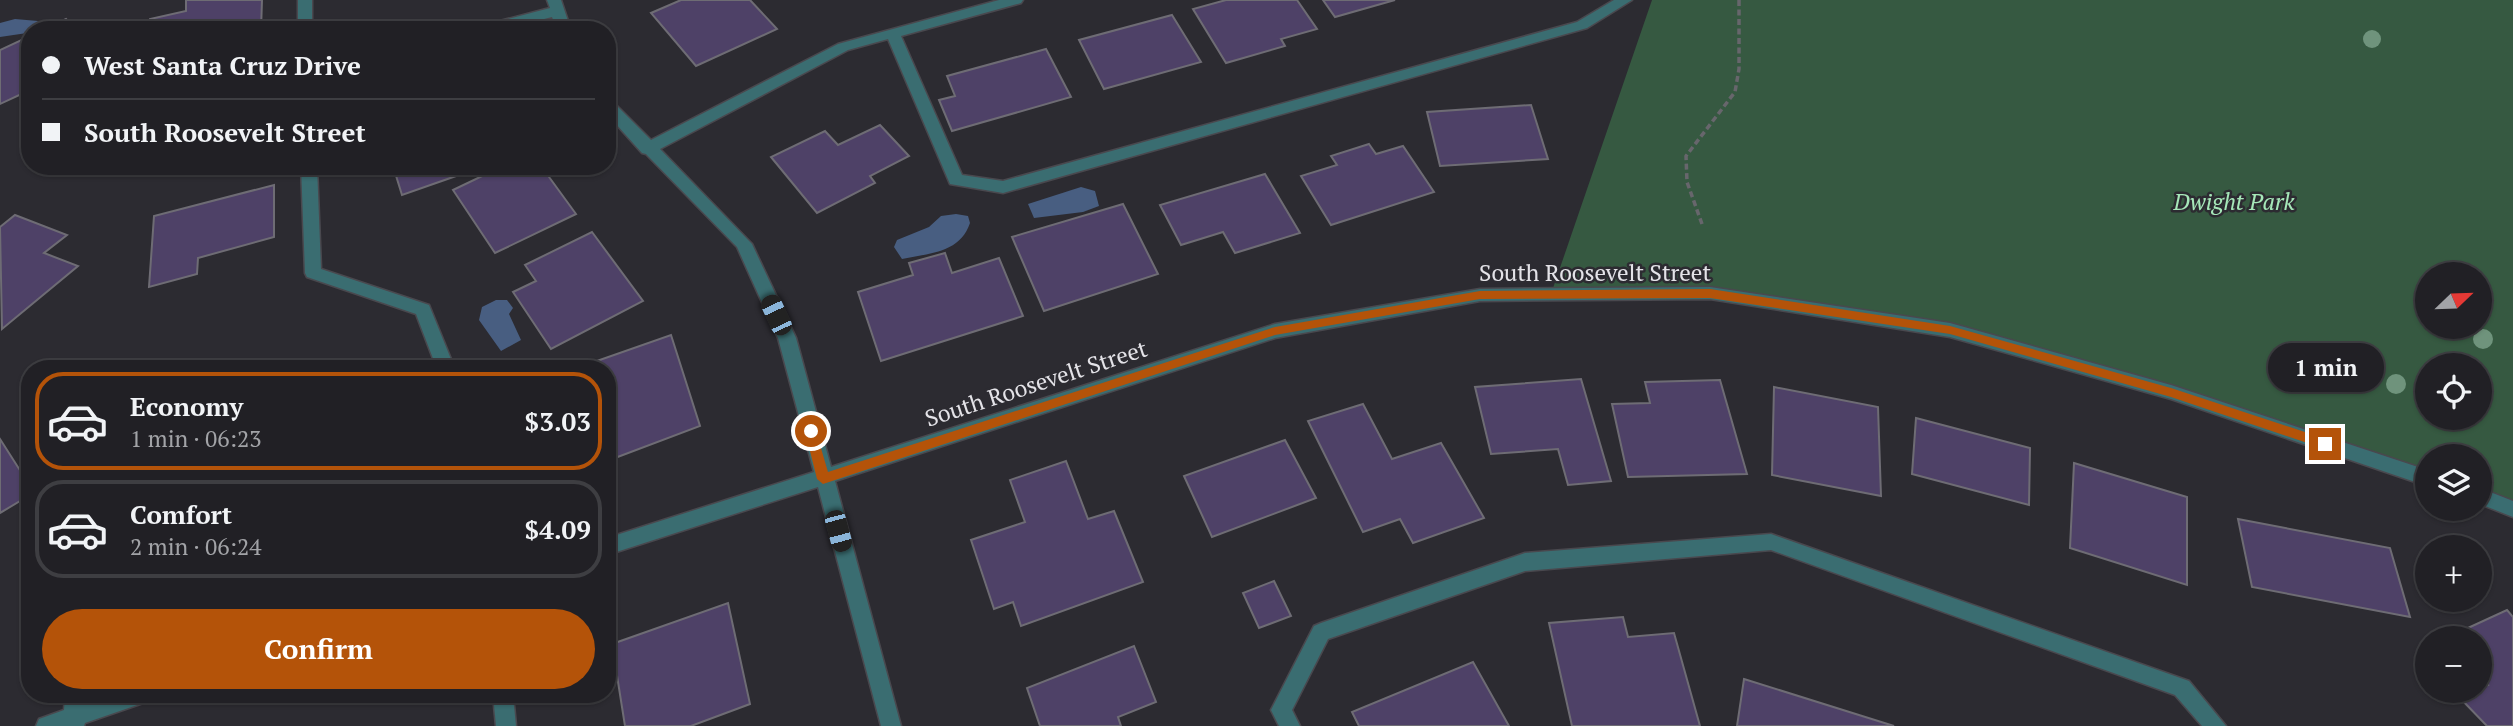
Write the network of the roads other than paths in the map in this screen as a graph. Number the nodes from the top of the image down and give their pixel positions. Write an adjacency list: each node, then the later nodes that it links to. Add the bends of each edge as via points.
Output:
1 (305, 0): 5 (street)
2 (1016, 0): 7 (street)
3 (1625, 0): 7 (street, via 1582,25 1003,187 956,180)
4 (555, 6): 6 (street)
5 (305, 21)
6 (509, 21)
7 (893, 34): 9 (street, via 843,47)
8 (616, 115): 9 (street)
9 (648, 149): 13 (street, via 744,244 787,338)
10 (309, 175): 11 (street, via 313,273 424,310)
11 (443, 360)
12 (2415, 474): 13 (street, South Roosevelt Street, via 2171,392 1950,330 1697,293 1480,295 1275,331)
13 (823, 479): 16 (street, South Roosevelt Street); 22 (street)
14 (2492, 501): 15 (street)
15 (2513, 509)
16 (616, 544)
17 (108, 703): 19 (street)
18 (504, 703): 21 (street)
19 (74, 712): 20 (street)
20 (46, 726)
21 (506, 726)
22 (891, 726)
23 (1290, 726): 24 (street, via 1281,710 1321,632 1525,562 1772,542 2182,688)
24 (2216, 726)

